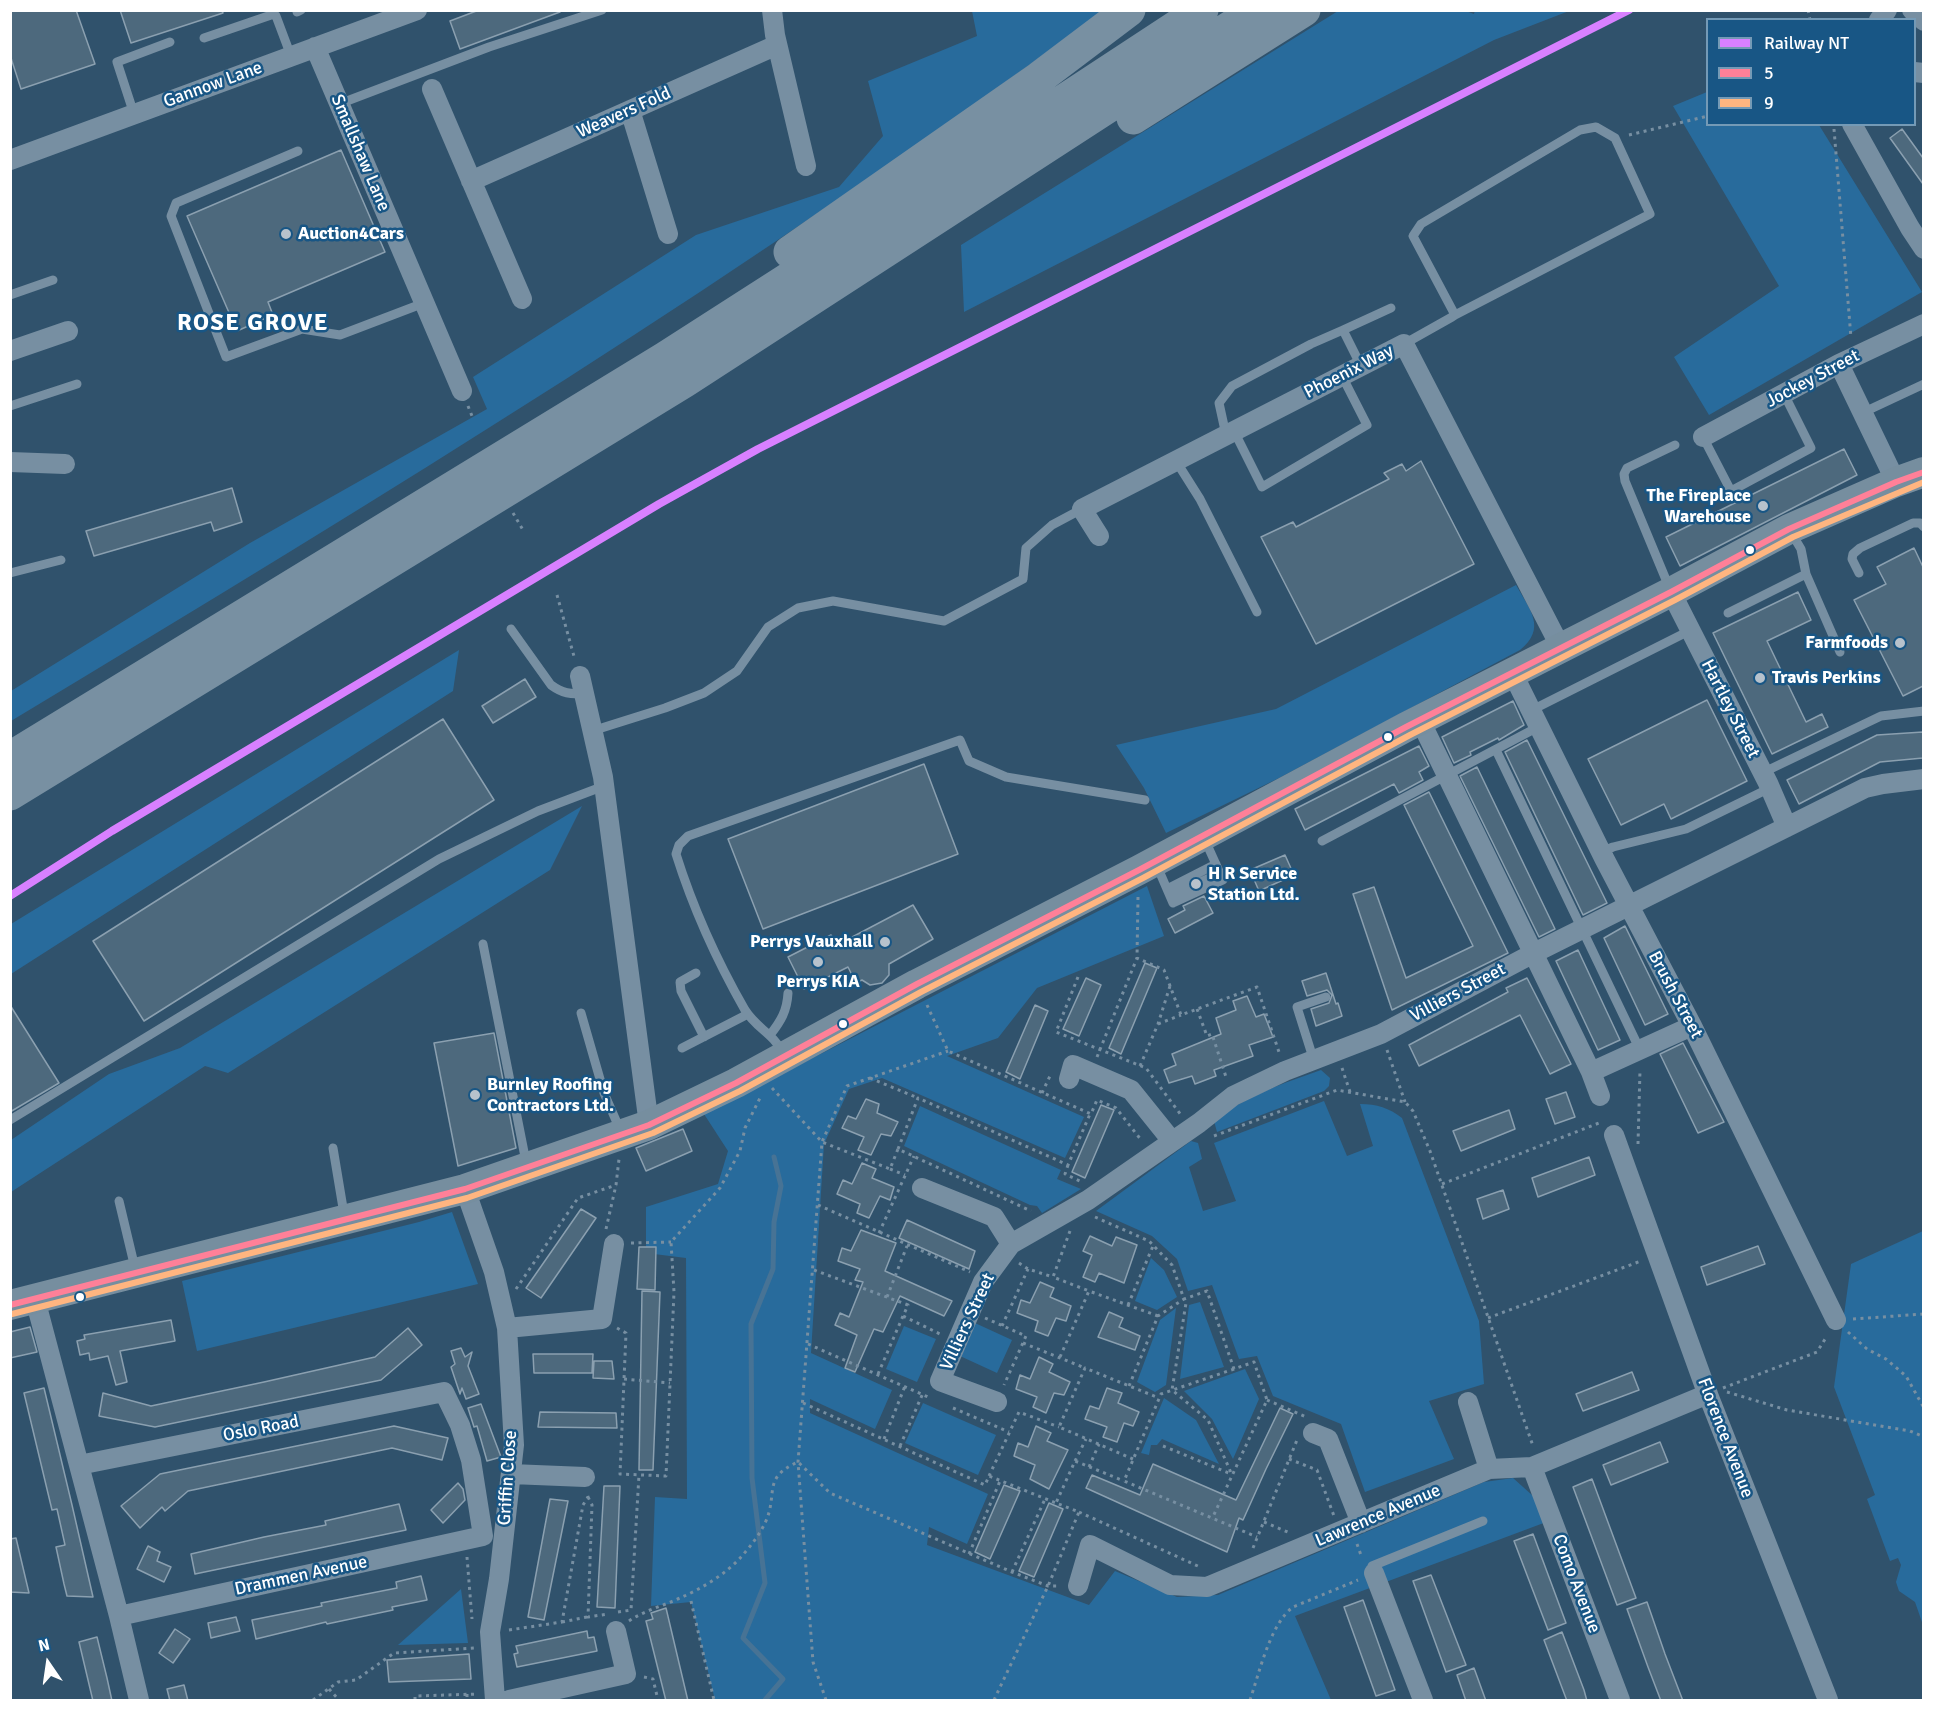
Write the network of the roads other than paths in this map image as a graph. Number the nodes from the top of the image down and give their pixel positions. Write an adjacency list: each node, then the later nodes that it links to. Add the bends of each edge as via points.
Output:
1 (417, 10): 13 (street, Gannow Lane)
2 (602, 10): 16 (lane, via 489,47)
3 (772, 10): 12 (street)
4 (1129, 10): 75 (highway, via 1030,85 695,316)
5 (1202, 10): 77 (highway, via 664,358)
6 (1257, 10): 58 (highway, via 685,381)
7 (1304, 10): 58 (highway, via 669,409 541,486)
8 (1912, 10): 9 (street)
9 (1923, 21)
10 (204, 38): 14 (lane, via 273,14)
11 (170, 42): 18 (lane, via 117,62)
12 (777, 45): 17 (street, Weavers Fold); 22 (street)
13 (315, 47): 14 (street, Gannow Lane); 16 (street, Smallshaw Lane)
14 (291, 56): 18 (street, Gannow Lane)
15 (432, 89): 23 (street)
16 (339, 104): 29 (street, Smallshaw Lane)
17 (630, 110): 23 (street, Weavers Fold); 24 (street)
18 (134, 114): 21 (street, Gannow Lane)
19 (1853, 126): 25 (street)
20 (298, 151): 29 (lane, via 176,203 171,216 226,357 302,329 340,334)
21 (10, 160)
22 (806, 166)
23 (471, 181): 28 (street)
24 (668, 234)
25 (1921, 242)
26 (53, 280): 27 (lane)
27 (10, 295)
28 (522, 299)
29 (424, 303): 42 (street, Smallshaw Lane)
30 (1391, 308): 33 (lane)
31 (1455, 315): 31 (lane, via 1650,214 1615,138 1596,127 1580,130 1421,224 1413,236); 35 (lane)
32 (1923, 324): 37 (street, Jockey Street)
33 (1343, 330): 38 (lane); 46 (lane, via 1232,386 1219,403)
34 (68, 331): 36 (street)
35 (1404, 344): 38 (street, Phoenix Way); 67 (street, Phoenix Way)
36 (10, 351)
37 (1845, 361): 43 (street, Jockey Street); 45 (street)
38 (1361, 366): 39 (street, Phoenix Way)
39 (1342, 376): 46 (street, Phoenix Way); 46 (lane, via 1367,425 1262,487)
40 (77, 384): 44 (lane)
41 (1923, 384): 45 (lane)
42 (462, 391)
43 (1784, 394): 47 (street, Jockey Street); 47 (lane, via 1811,448 1731,491)
44 (10, 406)
45 (1862, 413): 52 (street)
46 (1230, 433): 49 (street, Phoenix Way)
47 (1704, 437)
48 (1675, 445): 62 (lane, via 1627,468 1624,474)
49 (1176, 461): 53 (street, Phoenix Way); 63 (lane, via 1200,499)
50 (10, 462): 51 (street)
51 (65, 464)
52 (1910, 477): 55 (main road)
53 (1082, 509): 56 (street); 74 (lane, via 1052,525 1026,548 1023,579 944,621 833,601 798,608 768,627 737,671 704,693)
54 (1923, 527): 60 (lane, via 1913,523 1860,548 1852,559)
55 (1789, 529): 61 (lane, via 1800,549); 62 (main road)
56 (1099, 536)
57 (61, 560): 59 (lane)
58 (388, 564): 82 (highway)
59 (10, 573)
60 (1859, 573)
61 (1806, 574): 64 (lane); 68 (lane)
62 (1671, 592): 66 (street, Hartley Street); 67 (main road)
63 (1257, 612)
64 (1728, 613)
65 (512, 629): 70 (lane, via 551,686 573,694)
66 (1689, 631): 72 (lane); 79 (street, Hartley Street)
67 (1561, 648): 69 (main road)
68 (1840, 652)
69 (1512, 672): 72 (street, Brush Street); 73 (main road)
70 (582, 685): 74 (street)
71 (1923, 711): 79 (lane, via 1881,716)
72 (1536, 718): 76 (lane); 87 (street, Brush Street)
73 (1419, 720): 78 (street); 85 (main road)
74 (592, 731): 81 (street)
75 (10, 741)
76 (1496, 750): 78 (lane); 92 (lane)
77 (10, 758)
78 (1447, 775): 86 (lane); 94 (street)
79 (1766, 780): 84 (street, Hartley Street); 87 (lane, via 1686,829)
80 (1923, 780): 84 (street, Villiers Street, via 1865,788)
81 (604, 786): 109 (lane, via 538,811 440,859); 111 (street)
82 (10, 794)
83 (1145, 800): 99 (lane, via 1006,777 969,761 960,740 688,836 676,854 679,863 703,927)
84 (1787, 827): 91 (street, Villiers Street)
85 (1202, 836): 88 (main road); 89 (lane)
86 (1322, 841)
87 (1601, 852): 91 (street, Brush Street)
88 (1155, 861): 90 (lane); 102 (main road, via 917,984)
89 (1218, 869): 90 (lane); 90 (lane, via 1223,880 1173,903)
90 (1168, 892)
91 (1628, 906): 92 (street, Villiers Street); 100 (street, Brush Street)
92 (1582, 930): 94 (street, Villiers Street); 104 (lane)
93 (483, 944): 114 (lane)
94 (1534, 953): 105 (street, Villiers Street, via 1382,1034); 106 (street)
95 (696, 973): 101 (lane, via 680,982 681,991)
96 (788, 993): 102 (lane)
97 (1326, 997): 105 (lane, via 1297,1007)
98 (581, 1013): 111 (lane, via 604,1093)
99 (748, 1014): 101 (lane); 102 (lane)
100 (1692, 1026): 104 (street); 123 (street, Brush Street)
101 (704, 1036): 103 (lane)
102 (778, 1046): 111 (main road, via 762,1077)
103 (682, 1048)
104 (1640, 1050): 106 (street)
105 (1314, 1061): 112 (street, Villiers Street, via 1233,1096)
106 (1591, 1072): 108 (street)
107 (1069, 1079): 112 (street, via 1074,1065 1131,1090)
108 (1600, 1096)
109 (10, 1120)
110 (1611, 1127): 125 (street, Florence Avenue)
111 (635, 1129): 114 (main road)
112 (1172, 1141): 120 (street, Villiers Street, via 1101,1191 1081,1211)
113 (333, 1148): 118 (lane)
114 (527, 1167): 116 (main road)
115 (922, 1188): 120 (street, via 994,1217)
116 (465, 1189): 118 (main road); 124 (street, Griffin Close)
117 (119, 1201): 121 (lane)
118 (345, 1220): 121 (main road)
119 (610, 1236): 124 (street, via 602,1319)
120 (1008, 1249): 126 (street, Villiers Street, via 985,1279 936,1390)
121 (137, 1273): 122 (main road)
122 (23, 1302): 129 (street)
123 (1836, 1320)
124 (515, 1328): 132 (street, Griffin Close)
125 (1708, 1394): 130 (street, Lawrence Avenue); 145 (street, Florence Avenue)
126 (997, 1402)
127 (1467, 1402): 131 (street)
128 (1304, 1432): 135 (street, via 1328,1439)
129 (79, 1465): 136 (street, Oslo Road, via 444,1392 471,1460); 139 (street)
130 (1536, 1466): 131 (street, Lawrence Avenue); 144 (street, Como Avenue)
131 (1489, 1469): 135 (street, Lawrence Avenue)
132 (511, 1474): 133 (street); 141 (street, Griffin Close, via 499,1579)
133 (585, 1477)
134 (1483, 1521): 137 (lane, via 1372,1566)
135 (1351, 1527): 138 (street, Lawrence Avenue, via 1207,1587 1170,1585 1090,1545)
136 (475, 1538): 139 (street, Drammen Avenue)
137 (1371, 1574): 143 (street)
138 (1078, 1586)
139 (119, 1616): 142 (street)
140 (616, 1631): 141 (street, via 626,1674)
141 (499, 1698)
142 (139, 1701)
143 (1424, 1701)
144 (1620, 1701)
145 (1828, 1701)

